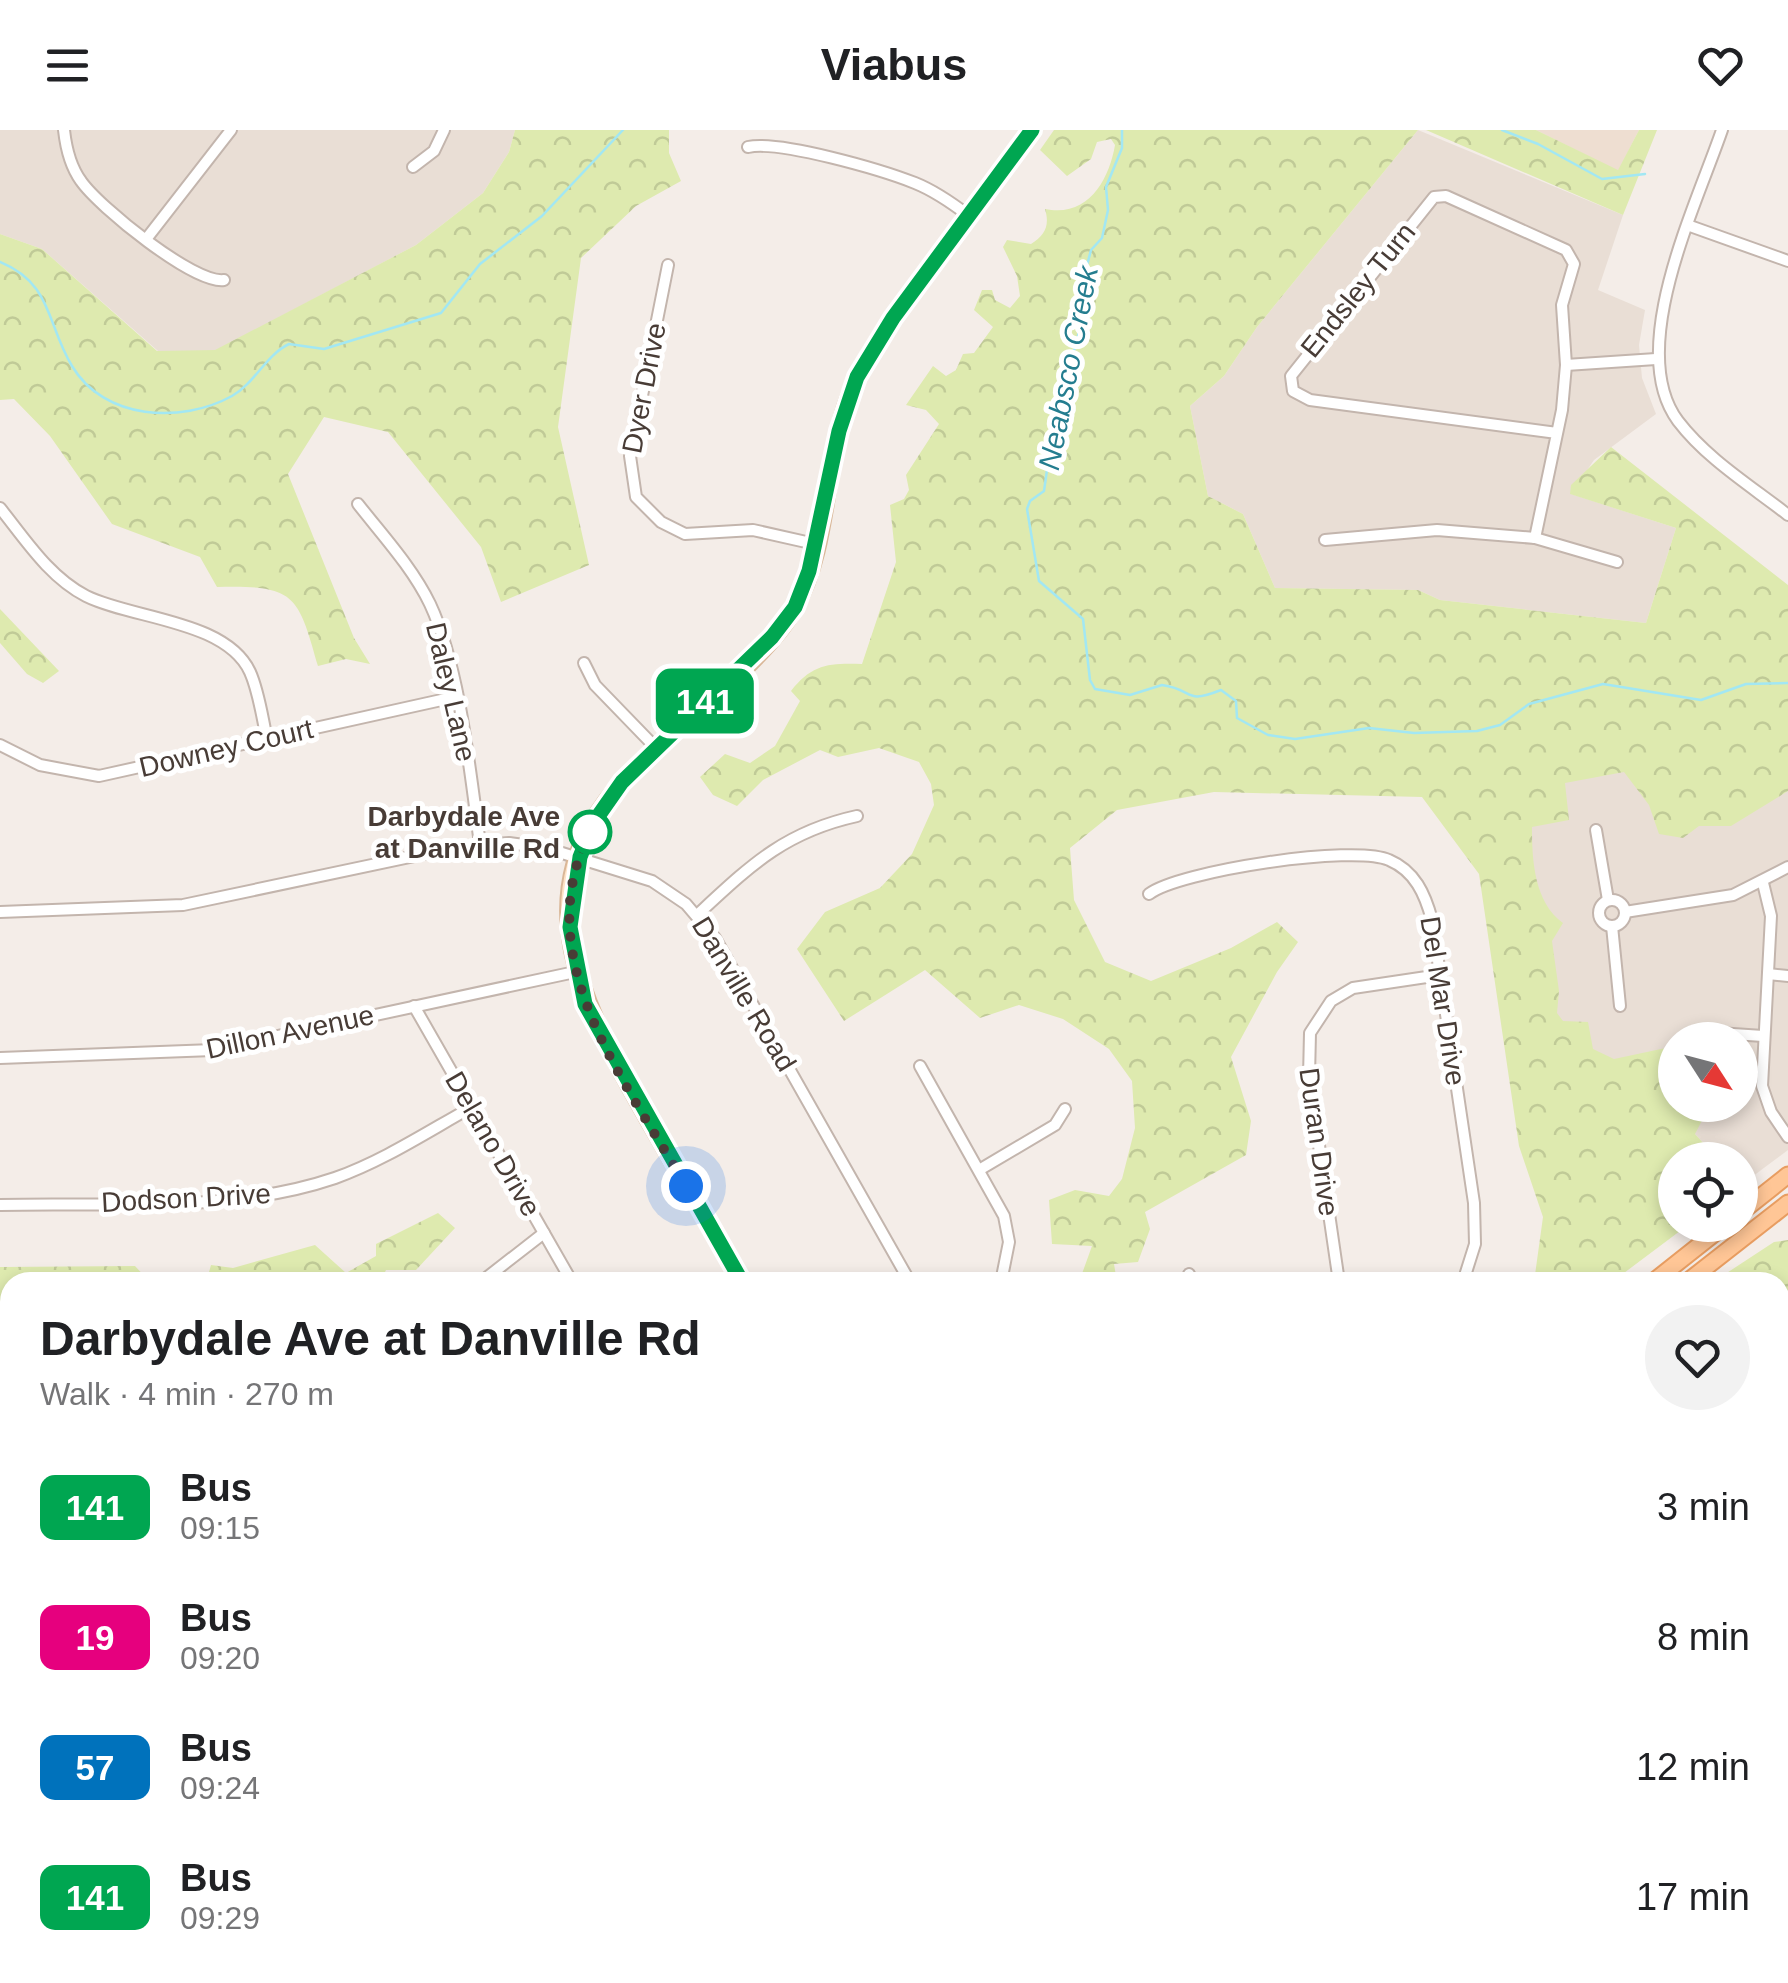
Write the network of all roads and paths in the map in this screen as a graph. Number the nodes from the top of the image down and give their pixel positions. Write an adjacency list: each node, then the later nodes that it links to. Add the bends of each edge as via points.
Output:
1 (64, 130): 10 (street, via 81,182)
2 (231, 130): 10 (street)
3 (444, 130): 7 (street, via 434,151)
4 (1032, 130): 8 (street)
5 (1722, 130): 9 (street)
6 (748, 146): 8 (street, via 772,144 898,178)
7 (413, 166)
8 (969, 216): 22 (street, via 857,377)
9 (1690, 226): 11 (street); 14 (street, via 1659,319)
10 (147, 238): 13 (street, via 198,276)
11 (1788, 260)
12 (668, 265): 22 (street, Dyer Drive, via 630,456 636,497 661,522 686,534 754,530)
13 (224, 280)
14 (1656, 359): 15 (street); 19 (street, via 1677,420)
15 (1566, 365): 16 (street); 16 (street, Endsley Turn, via 1562,305 1572,257 1437,196 1290,379 1295,393 1310,400)
16 (1557, 433): 20 (street)
17 (358, 504): 25 (street, Daley Lane, via 430,604)
18 (0, 508): 26 (street, via 48,566 84,594 232,648 252,676)
19 (1788, 516)
20 (1535, 538): 21 (street, via 1437,530); 23 (street)
21 (1324, 540)
22 (815, 544): 28 (street, via 784,623)
23 (1617, 562)
24 (584, 663): 28 (street, via 595,685)
25 (455, 698): 26 (street, Downey Court); 31 (street, Daley Lane)
26 (267, 739): 27 (street, Downey Court, via 99,776 40,766)
27 (0, 745)
28 (656, 748): 32 (street, via 608,800)
29 (857, 816): 39 (street, via 777,844)
30 (1596, 830): 36 (street)
31 (480, 844): 32 (street, Danville Road, via 528,844); 37 (street, Danville Road, via 184,905)
32 (580, 857): 39 (street, Danville Road, via 652,882); 41 (street, via 570,916)
33 (1788, 867): 34 (street)
34 (1763, 883): 38 (street, via 1733,896); 42 (street, via 1771,916)
35 (1150, 894): 43 (street, Del Mar Drive, via 1176,878 1374,854 1408,871 1422,891)
36 (1608, 900): 38 (street); 40 (street, via 1600,915)
37 (0, 912)
38 (1626, 912): 40 (street)
39 (697, 914): 64 (street, Danville Road)
40 (1612, 926): 46 (street)
41 (576, 972): 45 (street, Dillon Avenue); 63 (street, via 594,1025)
42 (1768, 974): 44 (street); 48 (street)
43 (1440, 975): 66 (street, Duran Drive, via 1353,988 1331,1001 1310,1033 1309,1077); 67 (street, Del Mar Drive, via 1475,1217)
44 (1788, 976)
45 (414, 1006): 49 (street, Dillon Avenue, via 213,1050); 51 (street, Delano Drive)
46 (1620, 1006)
47 (1758, 1036): 48 (street)
48 (1763, 1036): 53 (street, via 1762,1086)
49 (0, 1058)
50 (920, 1066): 54 (street)
51 (472, 1107): 58 (street, Dodson Drive, via 367,1165 280,1193 220,1201); 59 (street, Delano Drive)
52 (1065, 1110): 54 (street, via 1055,1125)
53 (1788, 1137)
54 (979, 1170): 65 (street, via 1007,1226)
55 (1788, 1175): 56 (main road)
56 (1758, 1199)
57 (1788, 1203): 69 (main road)
58 (0, 1205)
59 (544, 1234): 61 (street); 62 (street, Delano Drive)
60 (1704, 1242): 68 (main road)
61 (494, 1272)
62 (566, 1272)
63 (736, 1272)
64 (904, 1272)
65 (1004, 1272)
66 (1338, 1272)
67 (1466, 1272)
68 (1666, 1272)
69 (1700, 1272)

